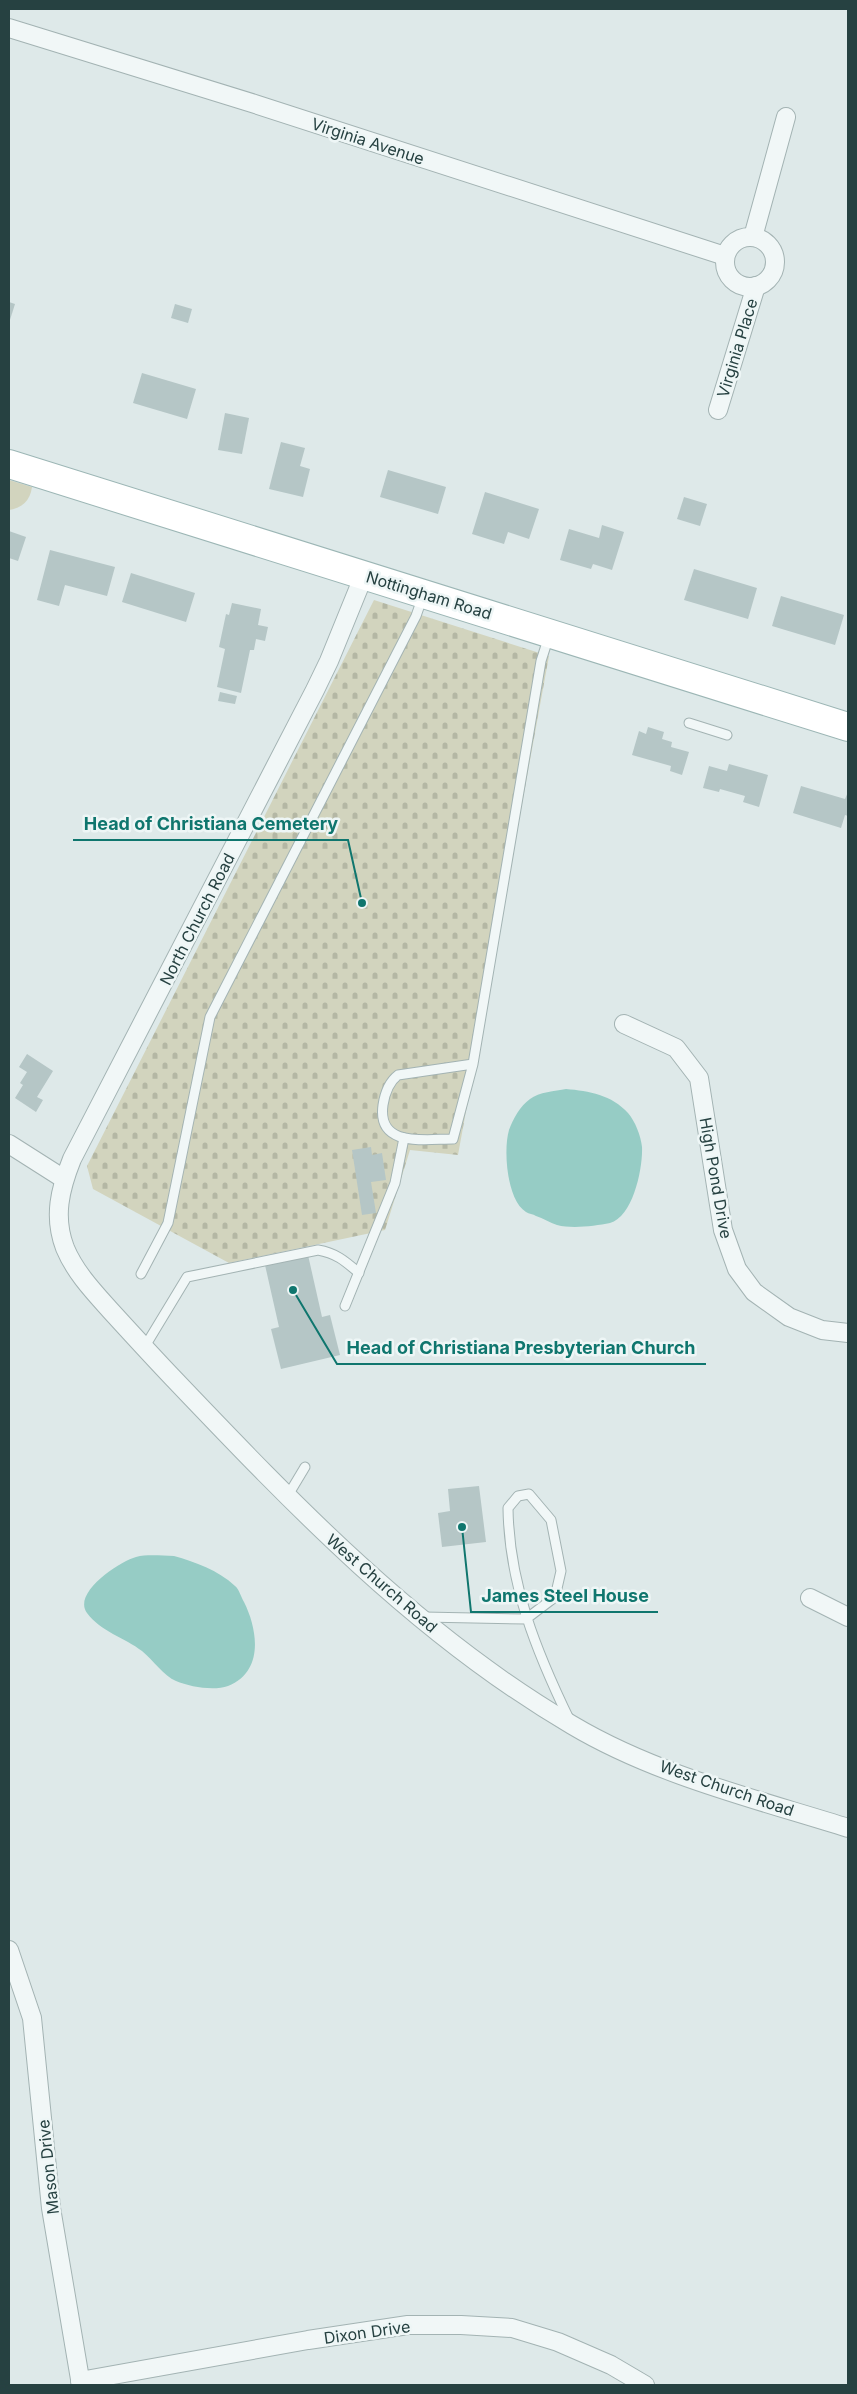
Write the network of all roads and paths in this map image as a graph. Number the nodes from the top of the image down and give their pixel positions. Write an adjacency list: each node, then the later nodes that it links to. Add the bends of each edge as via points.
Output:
1 (9, 28): 4 (street, Virginia Avenue)
2 (786, 117): 3 (street)
3 (754, 237): 4 (street, via 732,243); 5 (street, via 769,245 776,260 771,277)
4 (725, 256): 5 (street, via 727,273 732,280 748,287)
5 (756, 286): 6 (street, Virginia Place)
6 (718, 410)
7 (9, 464): 8 (main road, Nottingham Road)
8 (364, 575): 9 (main road, Nottingham Road); 18 (street, North Church Road, via 325,668 195,925 85,1132)
9 (423, 594): 10 (main road, Nottingham Road); 20 (lane, via 416,616 346,756 210,1017 168,1223)
10 (550, 634): 12 (main road, Nottingham Road); 15 (lane, via 541,661)
11 (689, 723): 13 (lane)
12 (848, 727)
13 (727, 735)
14 (624, 1024): 22 (street, High Pond Drive, via 676,1048 700,1078 722,1230 737,1269 754,1292 789,1317 822,1330)
15 (472, 1064): 16 (lane, via 453,1139); 16 (lane, via 398,1074 391,1081 383,1107 384,1120 388,1130)
16 (404, 1138): 19 (lane, via 395,1183)
17 (9, 1144): 18 (street)
18 (64, 1179): 23 (street, West Church Road, via 58,1211 66,1250 82,1276)
19 (358, 1273): 21 (lane); 23 (lane, via 341,1257 318,1250 187,1277)
20 (141, 1274)
21 (345, 1306)
22 (848, 1333)
23 (144, 1348): 25 (street, West Church Road)
24 (305, 1466): 25 (lane)
25 (286, 1498): 27 (street, West Church Road)
26 (810, 1598): 28 (street)
27 (419, 1617): 29 (lane); 30 (street, West Church Road)
28 (848, 1617)
29 (526, 1619): 29 (lane, via 555,1597 561,1571 551,1520 529,1494 518,1496 508,1508 508,1541); 30 (lane)
30 (572, 1726): 31 (street, West Church Road, via 620,1750 683,1775)
31 (848, 1828)
32 (9, 1950): 33 (street, Mason Drive, via 32,2018 51,2208)
33 (80, 2383): 34 (street, Dixon Drive, via 308,2340 408,2325 452,2325 512,2328 558,2342 611,2365)
34 (645, 2385)

